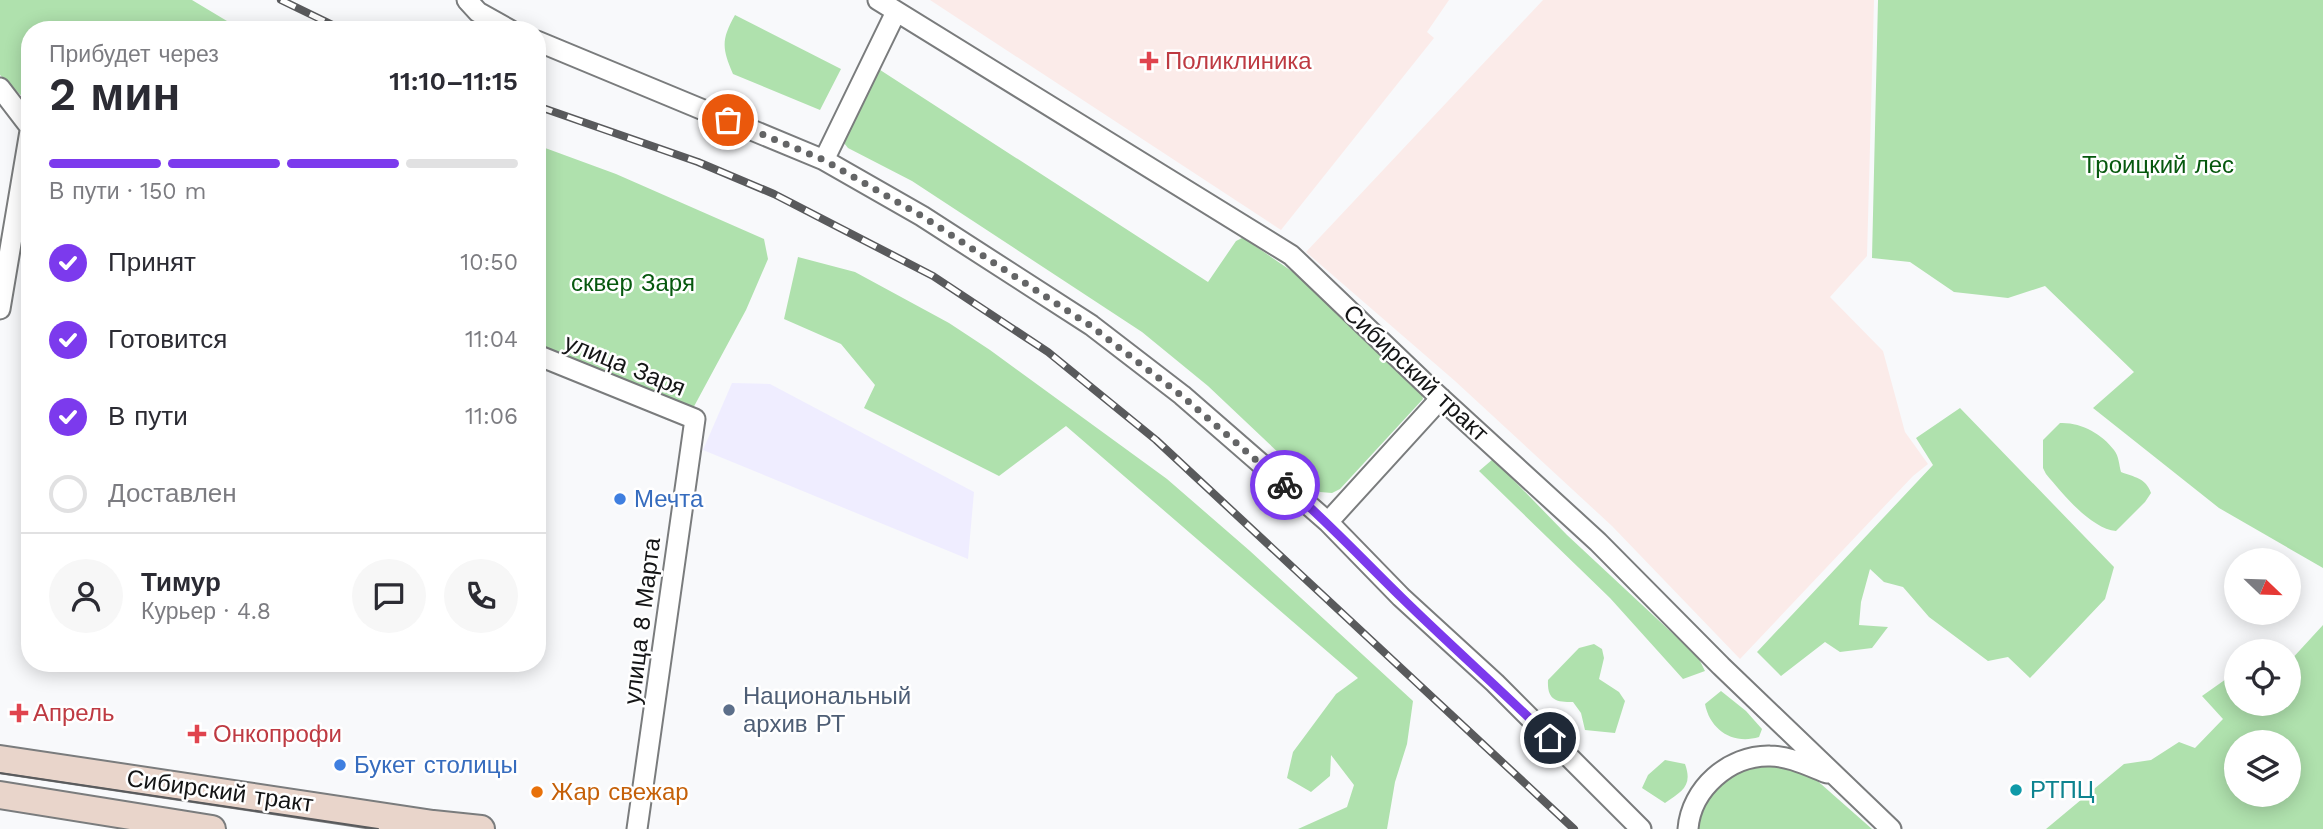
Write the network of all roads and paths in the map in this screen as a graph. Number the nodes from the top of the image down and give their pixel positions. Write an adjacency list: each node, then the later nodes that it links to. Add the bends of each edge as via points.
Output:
1 (467, 0): 4 (street)
2 (878, 0): 3 (street, Сибирский тракт)
3 (896, 12): 8 (street); 12 (street, Сибирский тракт, via 1291,255)
4 (494, 21)
5 (546, 45): 8 (street)
6 (0, 88): 7 (street)
7 (21, 117)
8 (824, 160): 14 (street, via 922,216 1091,326 1182,396)
9 (21, 183): 10 (street)
10 (0, 309)
11 (546, 359): 13 (street, улица Заря)
12 (1441, 398): 14 (street); 16 (street, Сибирский тракт, via 1598,542)
13 (695, 419): 20 (street, улица 8 Марта)
14 (1328, 523): 21 (street)
15 (0, 759): 19 (main road, Сибирский тракт)
16 (1838, 778): 22 (street, via 1800,762 1769,756 1740,761 1717,773 1701,794); 23 (street, Сибирский тракт)
17 (0, 795): 18 (main road, Сибирский тракт)
18 (212, 829)
19 (481, 829)
20 (637, 829)
21 (1641, 829)
22 (1688, 829)
23 (1890, 829)

